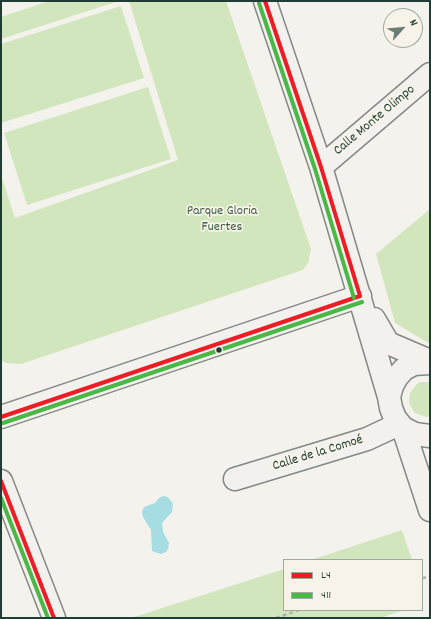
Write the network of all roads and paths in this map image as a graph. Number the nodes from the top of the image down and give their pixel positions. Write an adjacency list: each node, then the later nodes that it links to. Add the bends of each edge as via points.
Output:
1 (265, 1): 3 (street)
2 (430, 74): 3 (street, Calle Monte Olimpo)
3 (321, 167): 4 (street)
4 (360, 296): 5 (street, via 388,343); 6 (street); 7 (street)
5 (430, 362): 6 (street, via 414,364 404,369 394,382)
6 (389, 397): 8 (street, via 395,418)
7 (1, 417)
8 (401, 426): 9 (street, via 415,434); 10 (street, Calle de la Comoé, via 367,439); 12 (street)
9 (430, 436)
10 (235, 479)
11 (1, 481): 14 (street)
12 (430, 510)
13 (296, 611): 15 (path)
14 (54, 618)
15 (276, 618)

